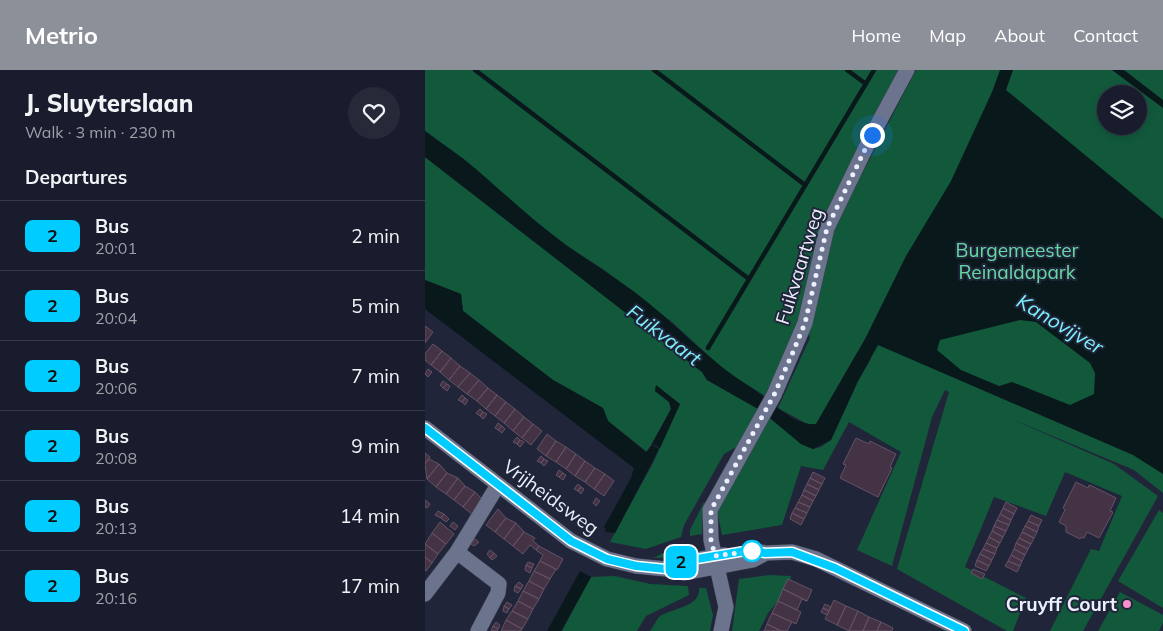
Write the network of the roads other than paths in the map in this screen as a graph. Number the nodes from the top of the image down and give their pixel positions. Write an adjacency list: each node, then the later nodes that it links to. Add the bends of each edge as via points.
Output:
1 (907, 70): 5 (street, Fuikvaartweg, via 827,228 805,323 774,395 711,510)
2 (425, 428): 3 (street, Vrijheidsweg)
3 (498, 485): 4 (street); 5 (street, Vrijheidsweg, via 579,546 615,561 666,569 679,562)
4 (457, 552): 6 (street); 7 (street, via 499,584 498,593)
5 (715, 562): 8 (street, via 726,607); 9 (street, Vrijheidsweg, via 753,560 765,553 792,552 815,559)
6 (425, 594)
7 (478, 631)
8 (721, 631)
9 (964, 631)

